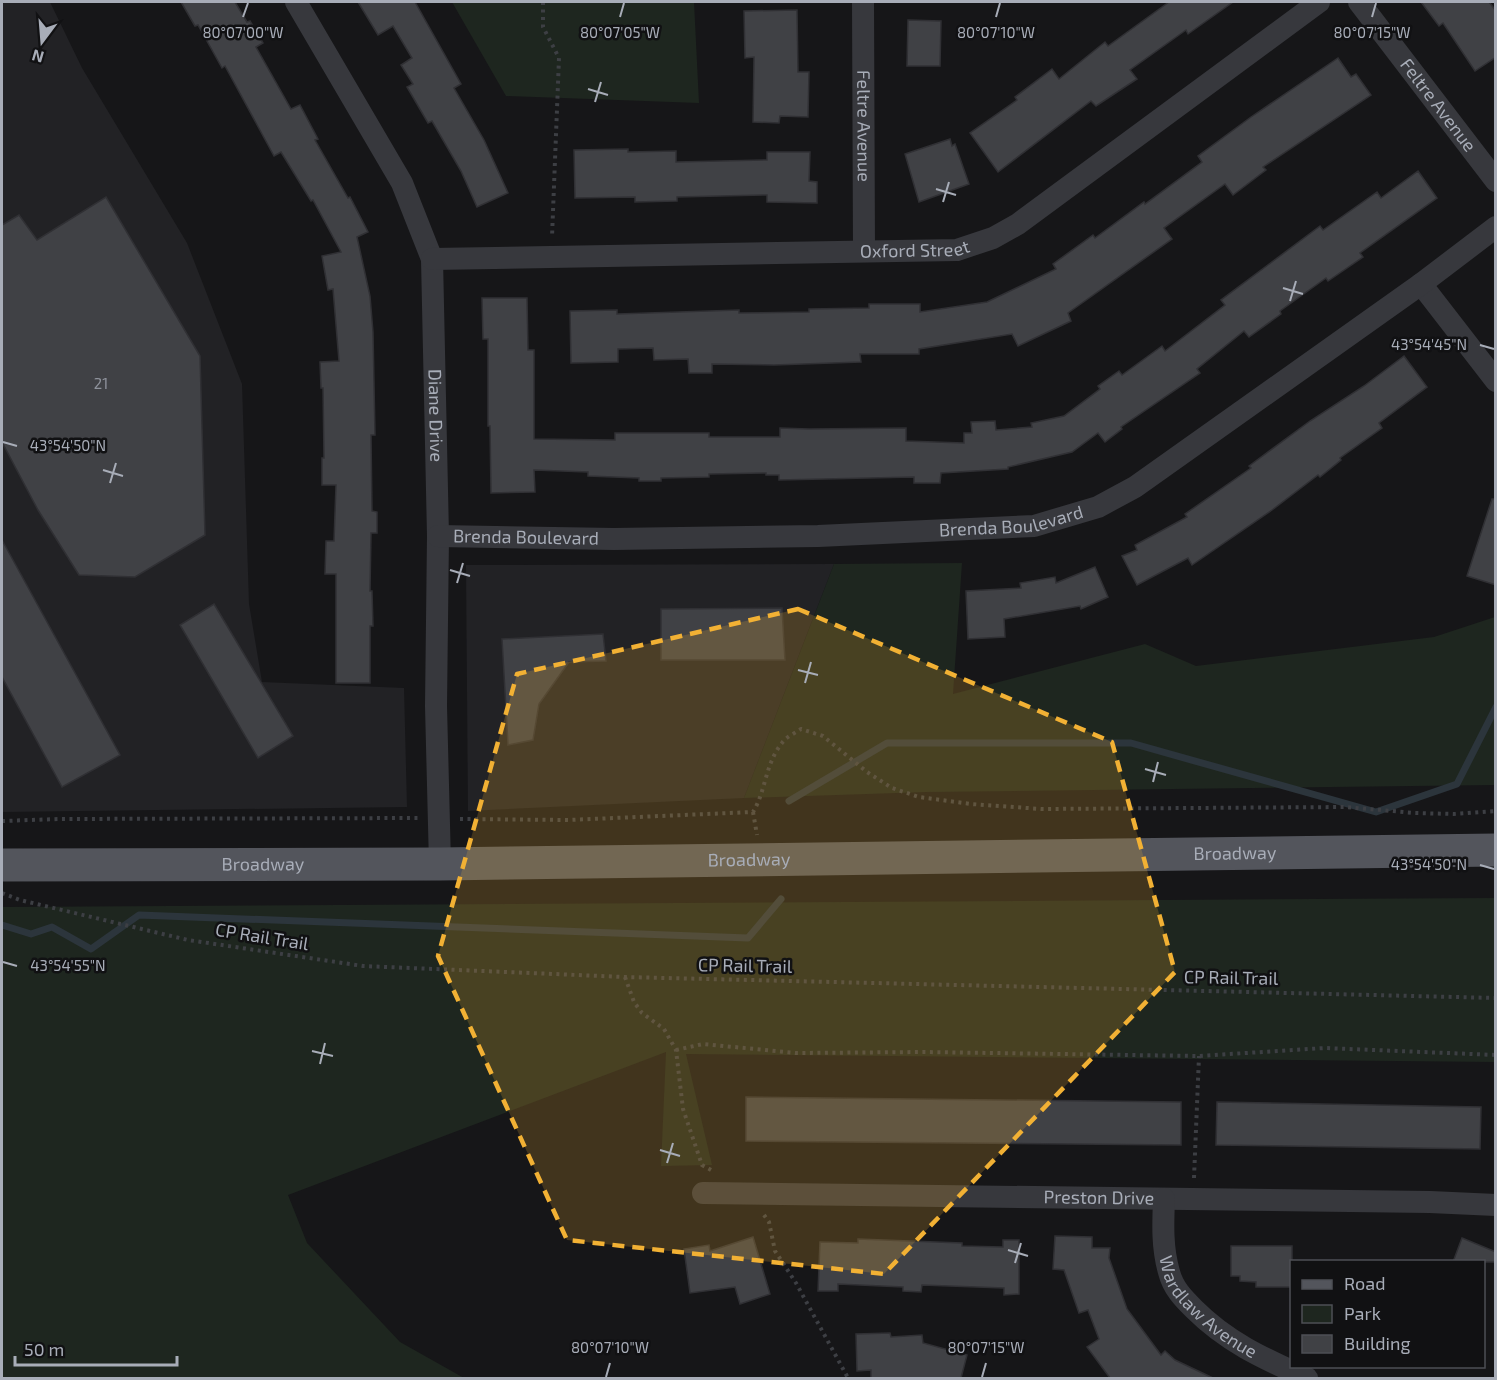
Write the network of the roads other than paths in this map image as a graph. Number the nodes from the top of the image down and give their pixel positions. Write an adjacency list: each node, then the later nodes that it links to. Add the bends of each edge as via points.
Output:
1 (296, 2): 8 (street, Diane Drive, via 402,183)
2 (863, 2): 7 (street, Feltre Avenue)
3 (1319, 2): 7 (street, Oxford Street, via 1018,224 993,238 957,250)
4 (1359, 2): 5 (street, Feltre Avenue)
5 (1496, 182)
6 (1496, 228): 9 (street, Brenda Boulevard)
7 (864, 251): 8 (street, Oxford Street)
8 (432, 259): 11 (street, Diane Drive)
9 (1421, 284): 10 (street); 11 (street, Brenda Boulevard, via 1135,487 1098,507 1034,526 818,536)
10 (1496, 381)
11 (438, 536): 13 (street, Diane Drive, via 436,706)
12 (1496, 850): 13 (main road, Broadway)
13 (440, 864): 14 (main road, Broadway)
14 (2, 865)
15 (703, 1193): 16 (street, Preston Drive)
16 (1164, 1199): 17 (street, Preston Drive); 18 (street, Wardlaw Avenue, via 1162,1236 1176,1291 1232,1341)
17 (1496, 1205)
18 (1307, 1378)

